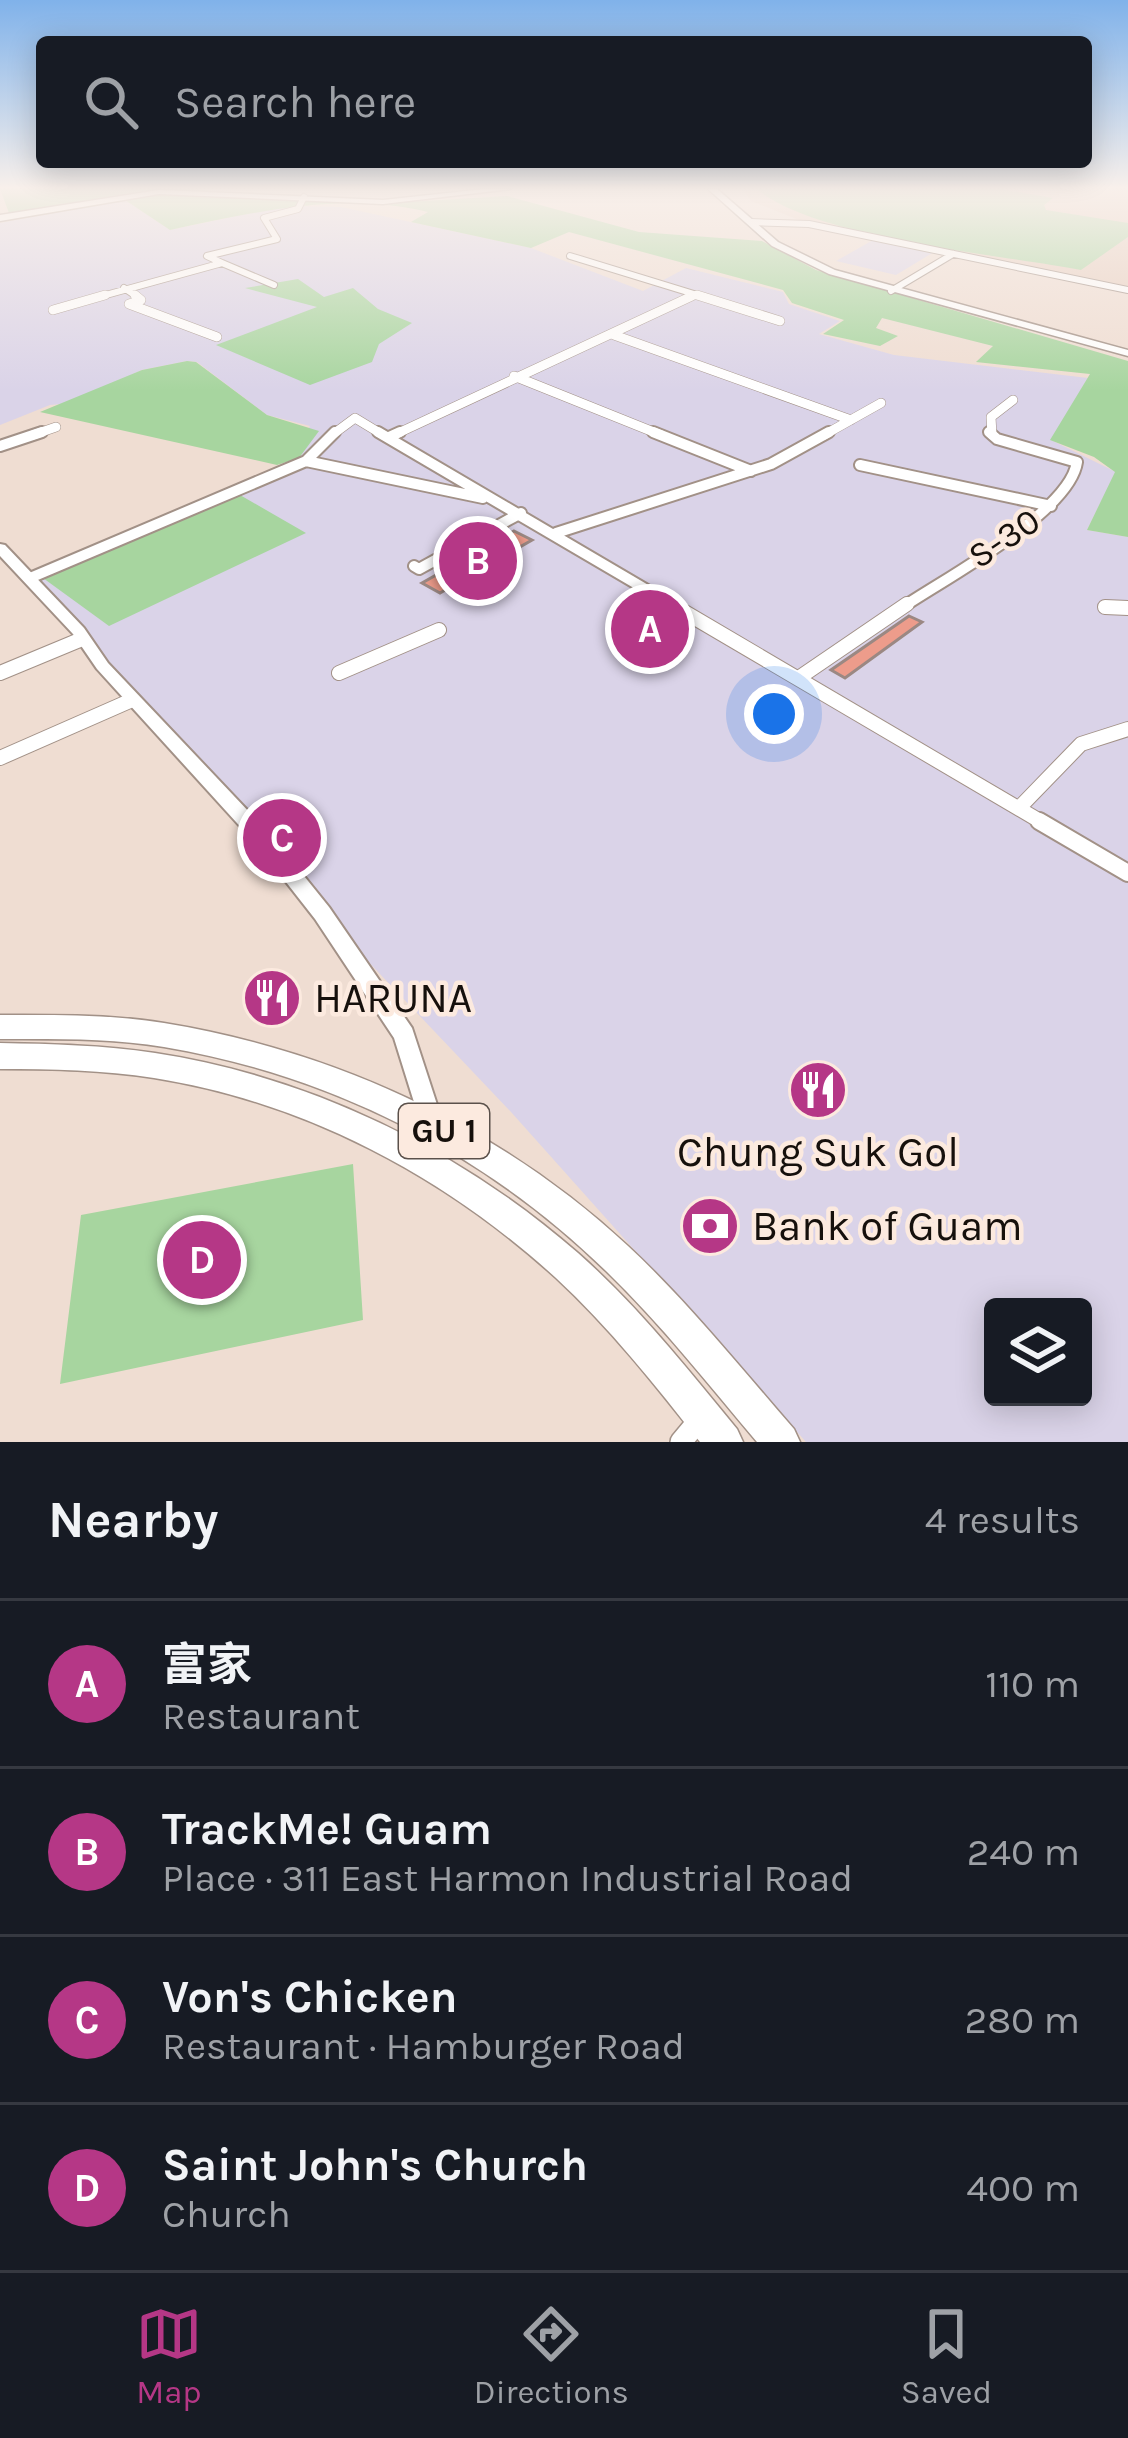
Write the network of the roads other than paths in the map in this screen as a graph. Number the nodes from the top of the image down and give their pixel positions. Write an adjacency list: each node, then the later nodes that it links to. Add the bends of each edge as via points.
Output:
1 (208, 256): 6 (street)
2 (570, 256): 11 (street)
3 (798, 256): 10 (main road)
4 (949, 256): 10 (street)
5 (964, 256): 9 (street)
6 (222, 263): 7 (street); 8 (street)
7 (274, 285)
8 (124, 288): 12 (street); 15 (street, via 141,300 129,304 147,314)
9 (1128, 290)
10 (891, 291): 16 (main road)
11 (692, 296): 13 (street); 14 (street)
12 (52, 310)
13 (780, 321)
14 (614, 335): 17 (street); 20 (street)
15 (217, 337)
16 (1128, 352)
17 (514, 376): 22 (street); 26 (street)
18 (1013, 400): 27 (street, S-30, via 991,417 988,431 1077,462)
19 (881, 403): 20 (street)
20 (851, 420): 26 (street)
21 (56, 427): 23 (street)
22 (389, 436): 24 (street, via 356,418 345,421); 28 (street)
23 (0, 446)
24 (306, 461): 28 (street, via 455,489); 32 (street)
25 (860, 465): 27 (street)
26 (751, 471): 29 (street)
27 (1051, 506): 39 (street, S-30)
28 (521, 514): 29 (street); 31 (street)
29 (556, 532): 39 (street)
30 (0, 548): 32 (street)
31 (415, 566)
32 (30, 578): 36 (street)
33 (1105, 607): 34 (street)
34 (1128, 608)
35 (439, 630): 37 (street)
36 (82, 639): 38 (street); 40 (street)
37 (339, 673)
38 (0, 674)
39 (800, 677): 43 (street)
40 (132, 700): 42 (street); 47 (street, via 264,840 335,931 404,1035)
41 (1128, 729): 43 (street, via 1101,730 1083,742)
42 (0, 758)
43 (1020, 807): 44 (street)
44 (1128, 873)
45 (0, 1027): 47 (main road, GU 1, via 122,1028 227,1046 330,1076)
46 (0, 1055): 48 (main road, GU 1, via 173,1066 292,1097 374,1133 530,1233 605,1303)
47 (430, 1123): 51 (main road, GU 1, via 591,1235)
48 (703, 1416): 49 (street); 50 (main road, GU 1)
49 (681, 1442)
50 (724, 1442)
51 (782, 1442)

